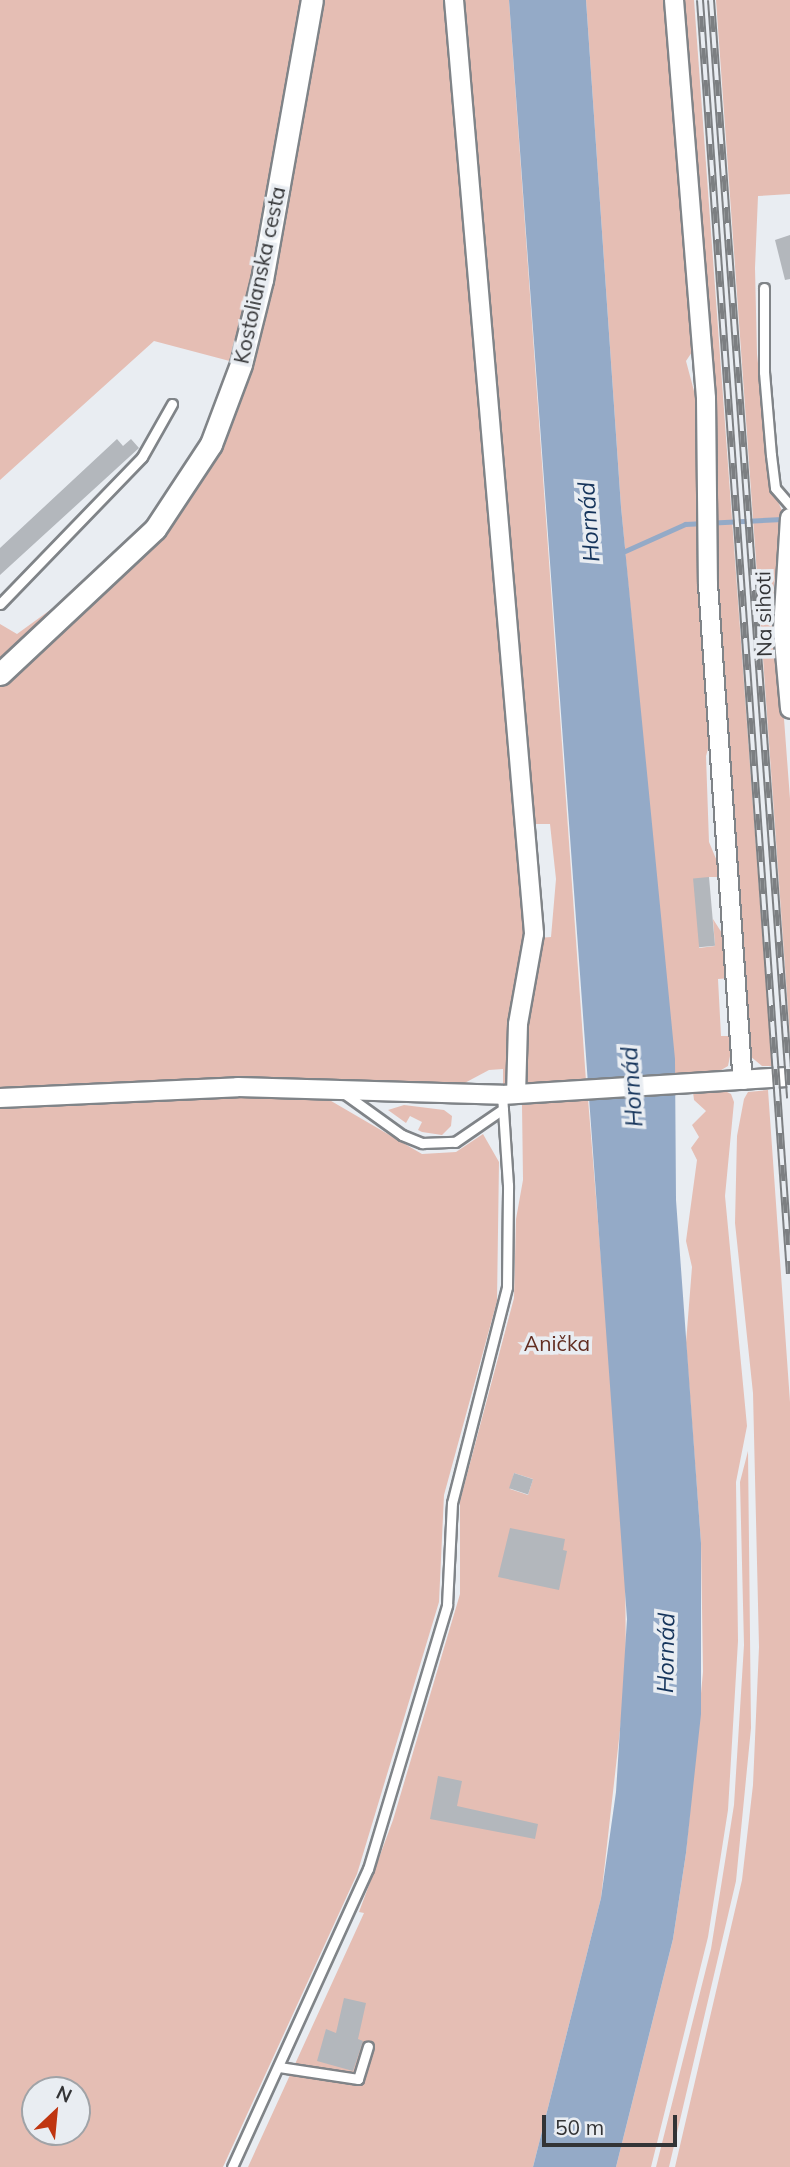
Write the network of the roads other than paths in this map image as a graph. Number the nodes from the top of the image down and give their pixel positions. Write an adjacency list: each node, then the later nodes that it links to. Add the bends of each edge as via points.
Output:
1 (312, 0): 9 (street, Kostolianska cesta, via 262,280 241,364 211,444 155,529)
2 (454, 0): 15 (street, via 534,934)
3 (674, 0): 12 (street, via 698,282 711,528 708,584)
4 (764, 288): 6 (lane, via 764,372 775,488)
5 (173, 404): 8 (lane, via 142,457)
6 (790, 505)
7 (790, 518): 10 (street, Na sihoti, via 783,630)
8 (0, 604)
9 (0, 674)
10 (790, 709)
11 (789, 1077): 12 (street)
12 (743, 1080): 15 (street)
13 (340, 1090): 14 (street, via 238,1087); 15 (street); 15 (lane, via 392,1129 422,1143 455,1142)
14 (0, 1098)
15 (513, 1098): 17 (lane, via 507,1287 452,1503 447,1605 368,1869)
16 (368, 2046): 17 (lane, via 358,2079)
17 (279, 2067): 18 (lane)
18 (232, 2167)

